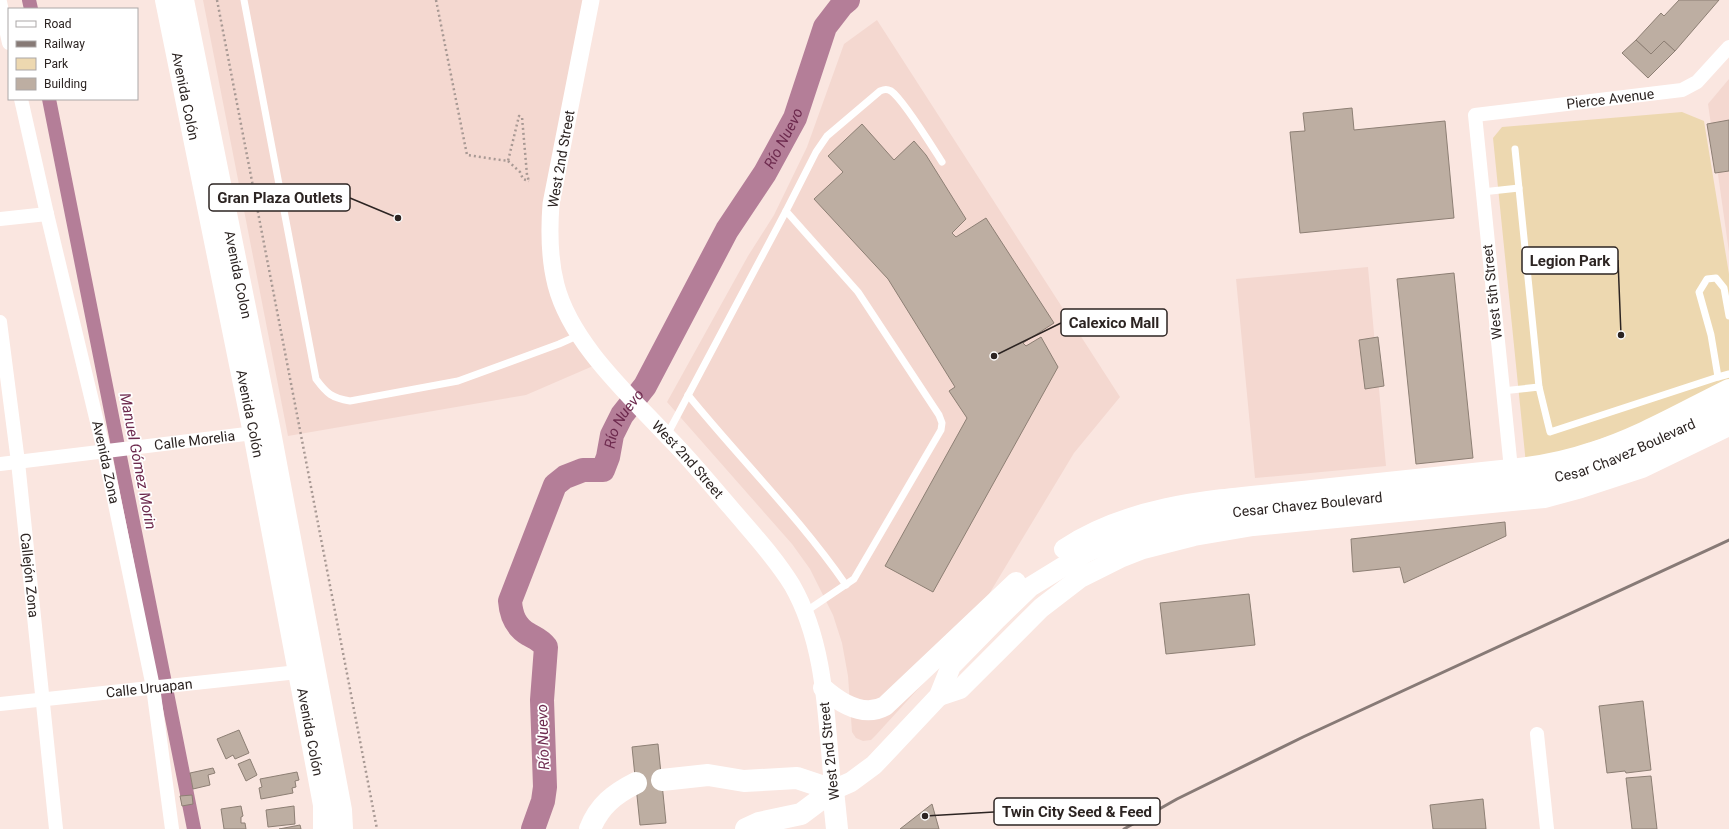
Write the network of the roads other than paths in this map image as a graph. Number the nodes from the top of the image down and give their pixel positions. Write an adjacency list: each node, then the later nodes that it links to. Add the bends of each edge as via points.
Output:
1 (166, 0): 27 (main road, Avenida Colón)
2 (183, 0): 27 (main road, Avenida Colon)
3 (244, 0): 19 (lane, via 316,379 324,391 336,399 350,401 458,381)
4 (591, 0): 19 (street, West 2nd Street, via 551,204 549,232 556,286 567,315)
5 (0, 2): 6 (street)
6 (8, 38)
7 (1729, 47): 9 (street, Pierce Avenue, via 1697,82 1682,90)
8 (21, 100): 15 (street, Avenida Zona)
9 (1475, 115): 13 (street, West 5th Street)
10 (1515, 149): 12 (lane)
11 (942, 162): 14 (lane, via 893,92 880,90 827,136)
12 (1518, 188): 13 (lane); 22 (lane)
13 (1482, 192): 23 (street, West 5th Street)
14 (786, 211): 24 (lane); 33 (lane, via 858,292 942,423 941,430 862,566)
15 (47, 214): 16 (street); 29 (street, Avenida Zona)
16 (0, 219)
17 (1729, 316): 21 (lane, via 1724,288 1716,278 1707,279 1699,292)
18 (0, 322): 30 (street, Callejón Zona)
19 (579, 335): 28 (street, West 2nd Street, via 612,378)
20 (1729, 374): 21 (lane)
21 (1724, 383): 22 (lane, via 1550,432); 32 (main road, via 1604,448 1554,463)
22 (1539, 387): 23 (lane)
23 (1502, 390): 32 (street, West 5th Street)
24 (688, 395): 28 (lane); 33 (lane, via 823,552)
25 (1729, 407): 38 (main road, Cesar Chavez Boulevard, via 1612,460 1577,473 1521,483 1216,514 1126,535 1086,552 1030,588 951,666)
26 (1729, 426): 38 (main road, Cesar Chavez Boulevard, via 1642,468 1544,498 1253,526 1143,549 1080,578 1041,608 960,689)
27 (262, 432): 29 (street, Calle Morelia); 35 (main road, Avenida Colón); 48 (main road, Avenida Colón, via 341,810)
28 (667, 435): 34 (street, West 2nd Street, via 782,570)
29 (104, 451): 30 (street, Calle Morelia); 36 (street, Avenida Zona)
30 (18, 462): 31 (street, Calle Morelia); 39 (street, Callejón Zona)
31 (0, 464)
32 (1511, 469): 37 (main road, via 1233,498 1182,505 1124,520 1068,546 1020,578 878,710 857,709 845,704)
33 (846, 584): 34 (lane)
34 (805, 612): 37 (street, West 2nd Street, via 816,646)
35 (298, 672): 36 (street, Calle Uruapan); 47 (main road, Avenida Colón, via 324,806)
36 (153, 687): 39 (street, Calle Uruapan); 46 (street, Avenida Zona)
37 (823, 688): 44 (street, West 2nd Street)
38 (939, 696): 44 (main road, Cesar Chavez Boulevard, via 874,765 851,782)
39 (43, 699): 40 (street, Calle Uruapan); 45 (street, Callejón Zona)
40 (0, 704)
41 (1537, 734): 52 (street)
42 (662, 780): 44 (main road, via 708,775 744,782 797,778)
43 (636, 783): 49 (main road, via 609,799 599,810)
44 (833, 790): 50 (main road, Cesar Chavez Boulevard, via 801,814 759,823); 51 (main road, West 2nd Street)
45 (56, 829)
46 (172, 829)
47 (324, 829)
48 (342, 829)
49 (590, 829)
50 (746, 829)
51 (837, 829)
52 (1547, 829)

